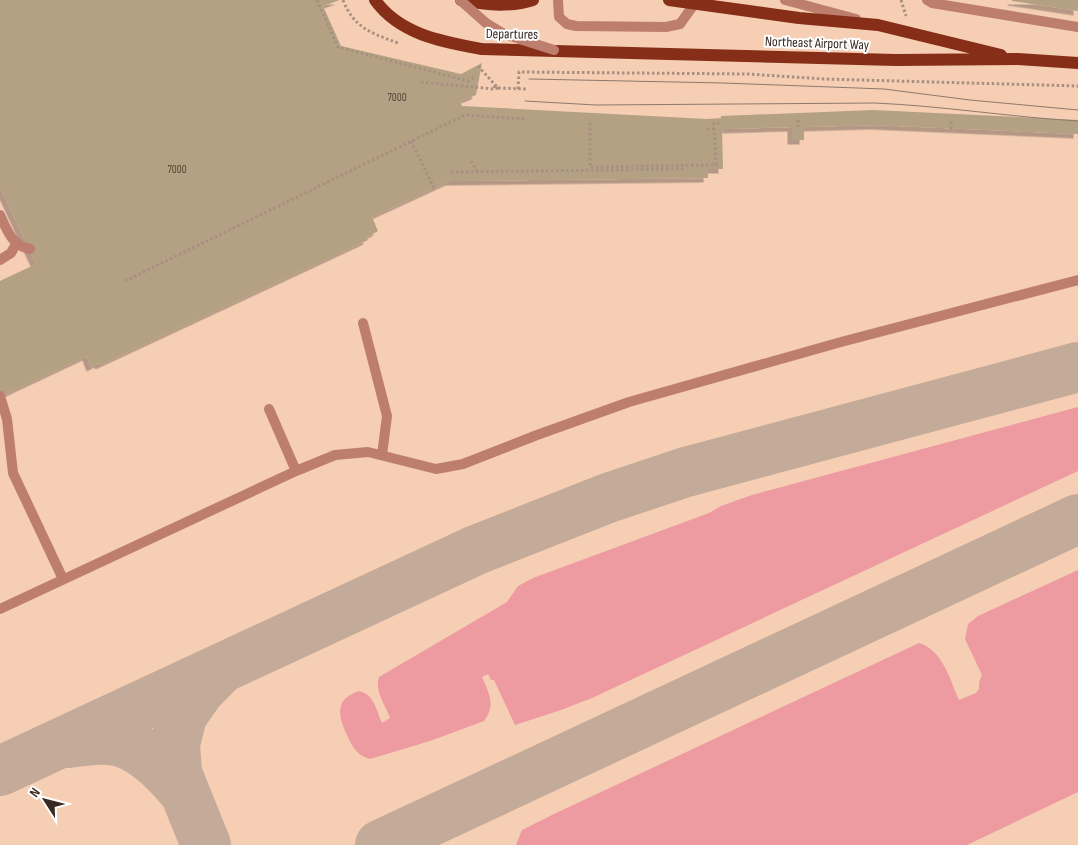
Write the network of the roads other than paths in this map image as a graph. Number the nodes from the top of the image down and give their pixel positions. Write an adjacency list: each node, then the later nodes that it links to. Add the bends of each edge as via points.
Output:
1 (376, 0): 11 (main road, Departures, bridge, via 398,23 438,41 482,49)
2 (461, 0): 3 (main road, via 482,4); 11 (lane, Departures, bridge, via 486,24 504,34)
3 (533, 0)
4 (558, 0): 8 (lane, via 558,17 576,26 666,27 680,24)
5 (669, 0): 8 (main road)
6 (785, 0): 9 (lane)
7 (928, 0): 10 (lane, via 968,10)
8 (695, 4): 9 (main road)
9 (878, 25): 12 (main road)
10 (1078, 27)
11 (554, 50): 12 (main road, Northeast Airport Way, via 896,60)
12 (1018, 59): 13 (main road, Northeast Airport Way)
13 (1078, 63)
14 (0, 215): 15 (lane)
15 (16, 244): 16 (lane); 17 (lane, via 11,253)
16 (30, 250)
17 (0, 260)
18 (1078, 280): 22 (lane, via 840,342 629,402 463,464 436,469)
19 (363, 322): 22 (lane, via 387,416)
20 (0, 396): 24 (lane, via 6,410 13,473)
21 (269, 409): 23 (lane)
22 (382, 455): 23 (lane, via 368,452 335,455)
23 (296, 472): 24 (lane)
24 (63, 580): 25 (lane)
25 (0, 609)

